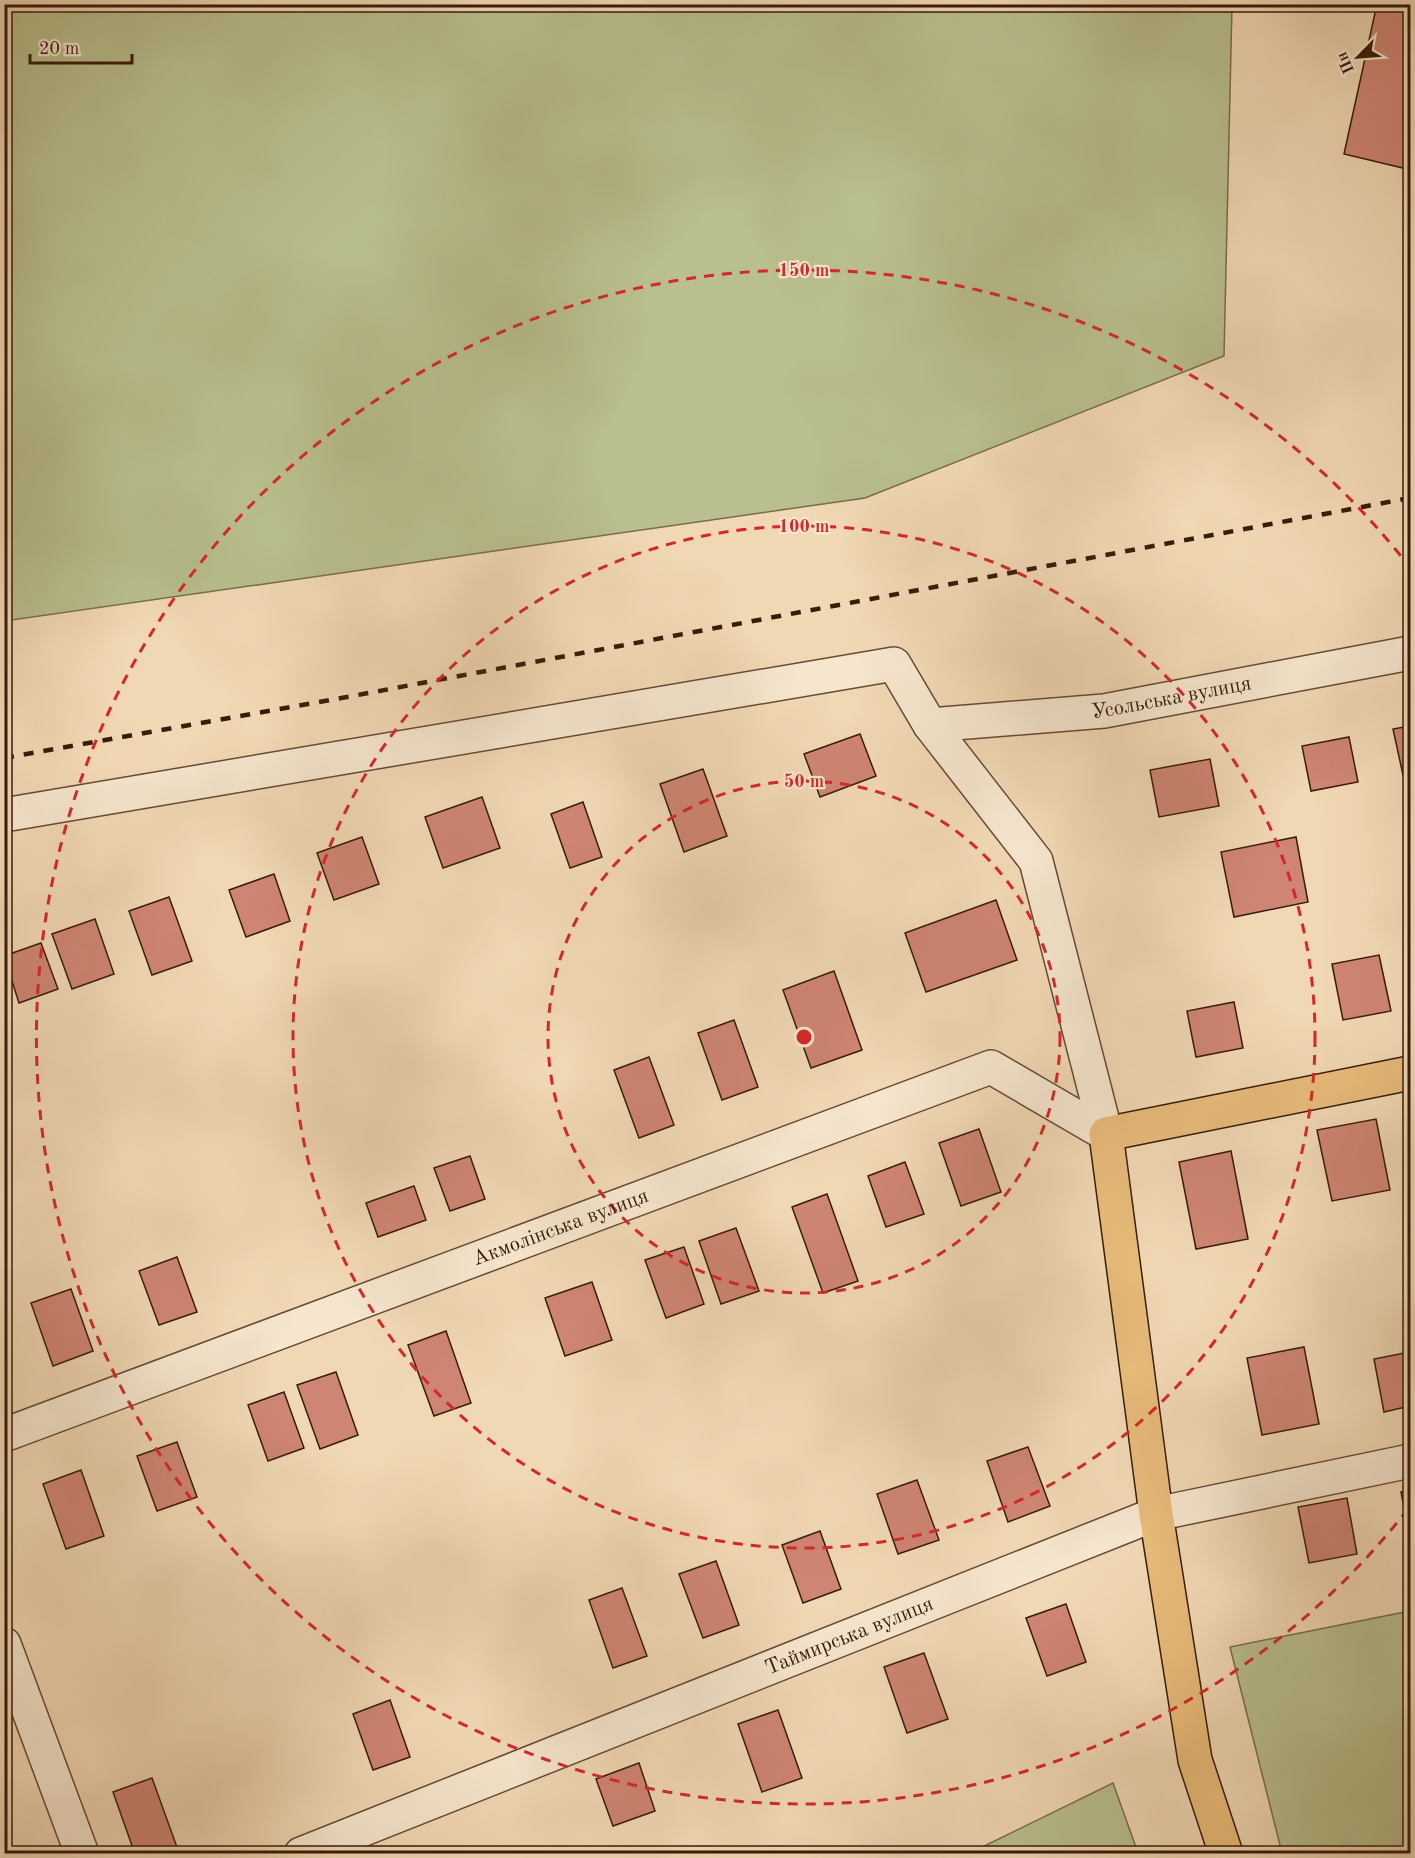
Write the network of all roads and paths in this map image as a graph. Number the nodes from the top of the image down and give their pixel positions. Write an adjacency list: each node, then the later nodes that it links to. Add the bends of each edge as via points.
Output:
1 (1410, 652): 2 (street, Усольська вулиця, via 1104,711)
2 (930, 725): 3 (street, via 894,664); 5 (street, via 1036,861)
3 (4, 815)
4 (1410, 1073): 5 (main road)
5 (1106, 1134): 6 (street, Акмолiнська вулиця, via 991,1067); 8 (main road)
6 (4, 1435)
7 (1410, 1461): 8 (street, Таймирська вулиця)
8 (1156, 1514): 11 (street, Таймирська вулиця); 12 (main road, via 1196,1760)
9 (4, 1644): 10 (street)
10 (82, 1854)
11 (301, 1854)
12 (1226, 1854)

